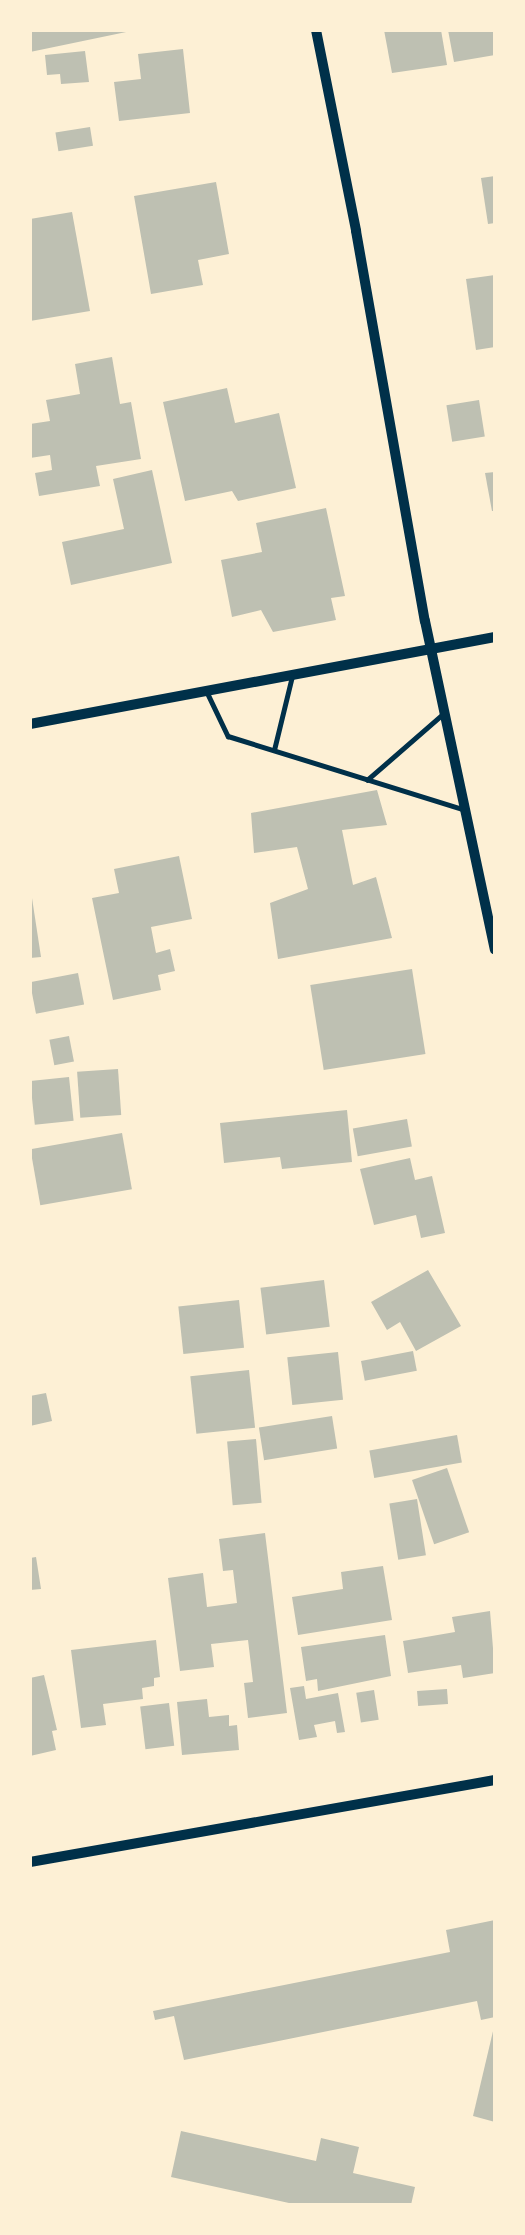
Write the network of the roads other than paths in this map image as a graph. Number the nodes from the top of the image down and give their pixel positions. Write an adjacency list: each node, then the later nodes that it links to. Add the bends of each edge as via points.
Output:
1 (316, 30): 3 (street)
2 (495, 637): 3 (street)
3 (431, 650): 4 (street); 6 (street)
4 (292, 676): 5 (street); 8 (lane)
5 (207, 692): 7 (street); 8 (lane, via 228,736)
6 (444, 713): 9 (lane); 10 (street)
7 (30, 724)
8 (274, 750): 9 (lane)
9 (367, 780): 10 (lane)
10 (465, 810): 11 (street)
11 (495, 950)
12 (495, 1780): 13 (street)
13 (30, 1862)

